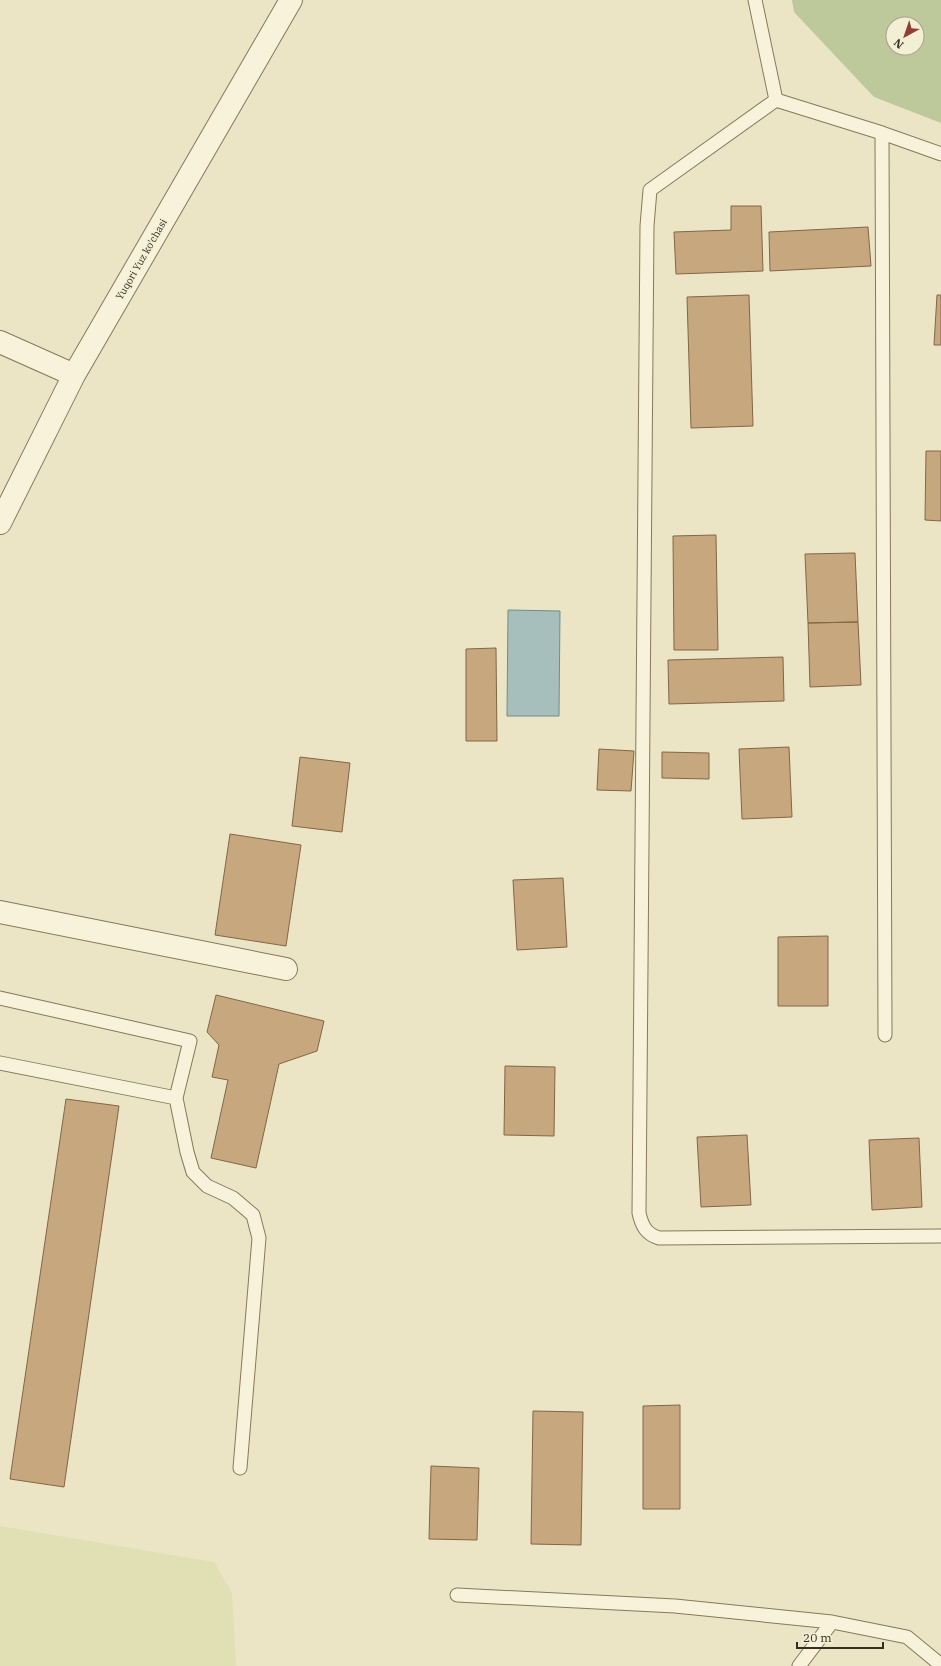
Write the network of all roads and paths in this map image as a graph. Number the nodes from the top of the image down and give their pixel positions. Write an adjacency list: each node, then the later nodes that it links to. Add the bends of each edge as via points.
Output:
1 (291, 0): 7 (street, Yuqori Yuz ko'chasi)
2 (755, 0): 3 (lane)
3 (776, 100): 4 (lane); 15 (lane, via 650,190 647,226 639,1213 645,1229 651,1235 660,1238)
4 (882, 133): 5 (lane); 12 (lane)
5 (941, 154)
6 (0, 342): 7 (street)
7 (74, 375): 8 (street, Yuqori Yuz ko'chasi)
8 (0, 522)
9 (0, 912): 10 (street)
10 (286, 970)
11 (0, 998): 14 (lane, via 190,1041)
12 (885, 1035)
13 (0, 1063): 14 (lane)
14 (176, 1098): 16 (lane, via 186,1152 193,1172 207,1186 233,1198 253,1215 259,1238)
15 (941, 1236)
16 (240, 1468)
17 (457, 1595): 18 (lane, via 675,1606)
18 (832, 1622): 19 (lane, via 907,1637); 20 (lane)
19 (941, 1665)
20 (799, 1666)

